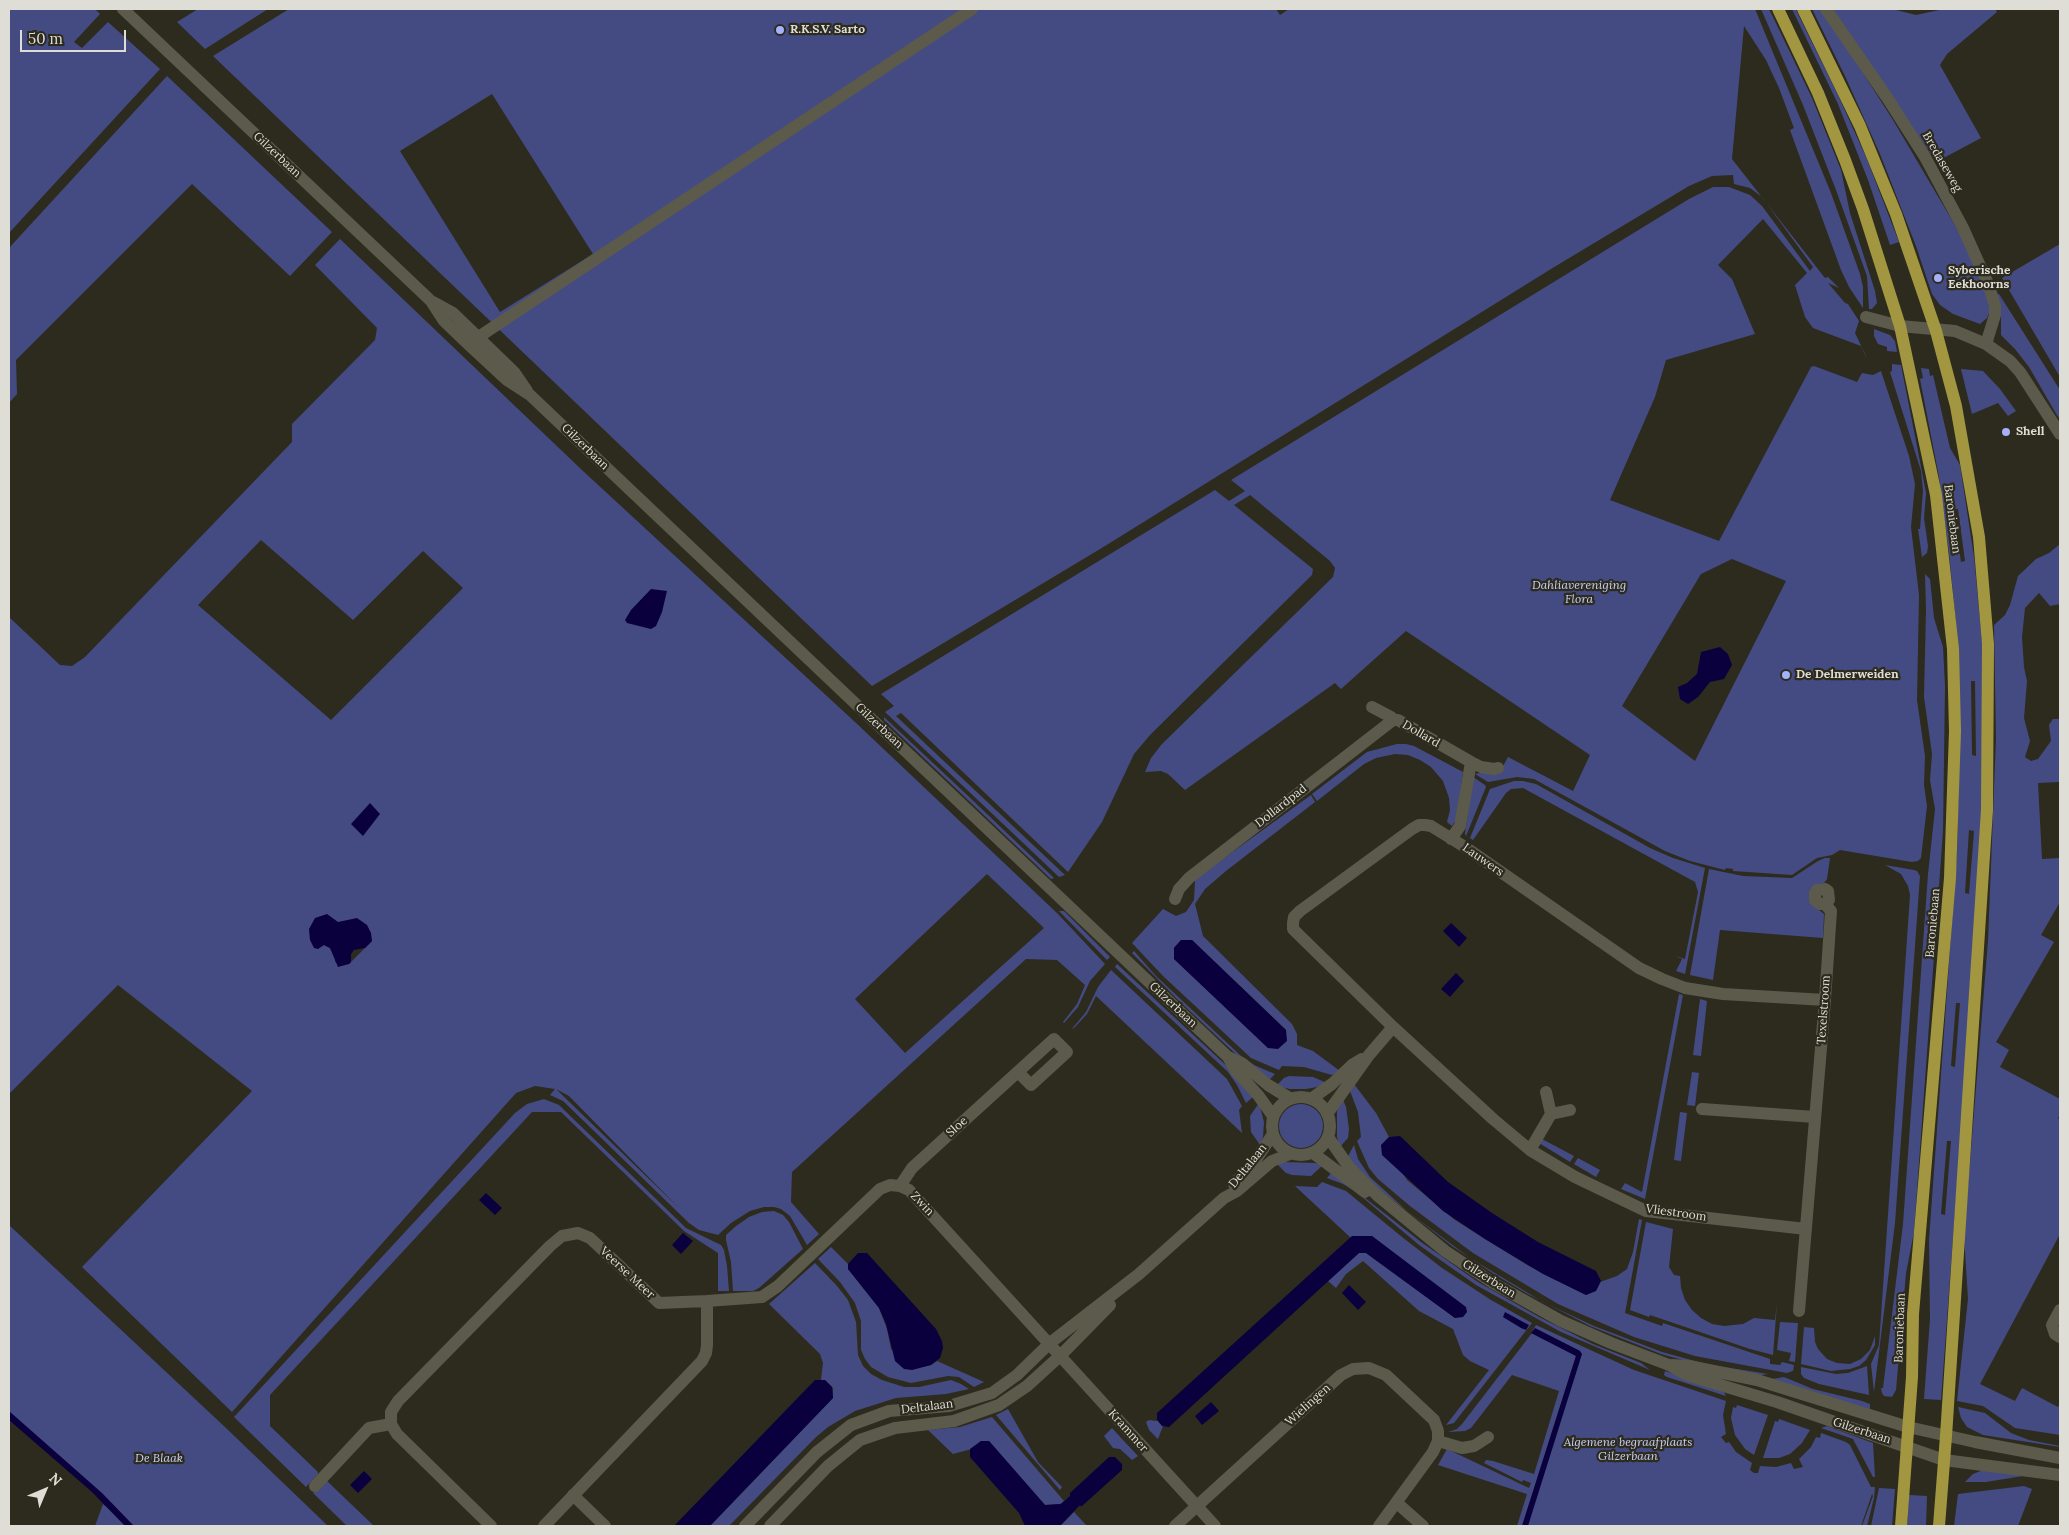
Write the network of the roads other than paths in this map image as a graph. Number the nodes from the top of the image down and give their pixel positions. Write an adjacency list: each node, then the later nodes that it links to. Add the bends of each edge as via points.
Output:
1 (122, 9): 9 (street, Gilzerbaan, via 431,301 444,321)
2 (972, 9): 9 (street)
3 (1778, 9): 7 (main road, via 1845,160)
4 (1803, 9): 8 (main road, via 1840,83 1889,196)
5 (1826, 9): 10 (street, Bredaseweg, via 1920,149 1963,228 1995,306)
6 (1866, 317): 7 (street)
7 (1900, 326): 8 (street); 51 (main road, Baroniebaan, via 1936,494 1953,649 1955,731 1950,878 1912,1314)
8 (1936, 330): 10 (street, via 1955,331); 52 (main road, Baroniebaan, via 1969,471 1979,538 1988,644 1987,810)
9 (473, 341): 22 (street, Gilzerbaan, via 507,380 530,395)
10 (1986, 344): 11 (street, via 2020,372)
11 (2060, 434)
12 (1372, 707): 13 (street, Dollard)
13 (1393, 720): 14 (street, Dollard); 17 (street, Dollardpad, via 1188,878)
14 (1471, 762): 15 (street, Dollard, via 1481,767); 16 (street, via 1460,826)
15 (1498, 768)
16 (1452, 839): 19 (street, Lauwers, via 1639,968 1662,979 1685,988 1723,994); 20 (street, Lauwers, via 1432,826 1419,825 1294,917 1293,929)
17 (1175, 899)
18 (1825, 904): 19 (street, Texelstroom, via 1830,911)
19 (1825, 1000): 32 (street, Texelstroom)
20 (1393, 1027): 21 (street); 35 (street, Vliestroom)
21 (1369, 1055): 26 (street); 29 (street)
22 (1228, 1056): 25 (street, Gilzerbaan); 31 (street, Gilzerbaan, via 1236,1071)
23 (1018, 1072): 38 (street, Sloe, via 912,1168)
24 (1546, 1092): 30 (street)
25 (1291, 1099): 26 (street); 31 (street)
26 (1311, 1099): 29 (street, via 1320,1104)
27 (1702, 1109): 32 (street)
28 (1570, 1110): 30 (street)
29 (1327, 1114): 34 (street, via 1330,1123)
30 (1551, 1114): 35 (street)
31 (1273, 1116): 33 (street)
32 (1816, 1117): 41 (street, Texelstroom)
33 (1272, 1134): 37 (street, via 1277,1144); 40 (street, Deltalaan, via 1255,1161)
34 (1328, 1137): 36 (street); 39 (street, Gilzerbaan)
35 (1530, 1150): 41 (street, Vliestroom, via 1575,1177 1646,1211)
36 (1313, 1153): 37 (street); 39 (street, Gilzerbaan, via 1366,1192)
37 (1290, 1154): 40 (street, Deltalaan, via 1272,1161)
38 (900, 1186): 43 (street, Zwin, via 880,1189 793,1273 762,1297); 47 (street, Zwin, via 909,1190)
39 (1377, 1195): 49 (street, Gilzerbaan, via 1445,1251 1493,1283 1561,1321)
40 (1224, 1198): 42 (street, Deltalaan)
41 (1806, 1229): 45 (street, Texelstroom)
42 (1139, 1274): 47 (street, Deltalaan); 48 (street, Deltalaan)
43 (707, 1301): 50 (street, Veerse Meer, via 659,1303 590,1238 578,1233 567,1234 550,1246 398,1402 391,1412); 60 (street, via 707,1345 702,1360)
44 (2060, 1310): 46 (street, via 2052,1325)
45 (1800, 1311)
46 (2060, 1337)
47 (1050, 1343): 48 (street, Zwin); 66 (street, Deltalaan, via 1017,1375 992,1393 949,1406 889,1411 851,1425 817,1452)
48 (1061, 1355): 62 (street, Krammer); 67 (street, Deltalaan, via 1027,1386 999,1405 954,1422 895,1428 860,1440 828,1466)
49 (1669, 1365): 51 (street, Gilzerbaan, via 1756,1380); 55 (street, Gilzerbaan, via 1687,1375)
50 (391, 1424): 59 (street, via 369,1428); 63 (street)
51 (1908, 1426): 52 (street, Gilzerbaan); 55 (main road, Baroniebaan)
52 (1946, 1436): 56 (street, Gilzerbaan); 57 (main road, Baroniebaan)
53 (1488, 1437): 54 (street, via 1474,1446 1462,1448)
54 (1438, 1441): 61 (street); 62 (street, Wielingen, via 1434,1420 1386,1375 1370,1368 1353,1369 1341,1375)
55 (1907, 1447): 57 (street, Gilzerbaan); 72 (main road, Baroniebaan)
56 (2060, 1458)
57 (1944, 1460): 58 (street, Gilzerbaan); 73 (main road, Baroniebaan)
58 (2060, 1475)
59 (315, 1486)
60 (573, 1495): 64 (street); 65 (street)
61 (1397, 1503): 70 (street); 71 (street)
62 (1196, 1507): 68 (street, Wielingen); 69 (street, Krammer)
63 (491, 1526)
64 (544, 1526)
65 (605, 1526)
66 (745, 1526)
67 (770, 1526)
68 (1174, 1526)
69 (1215, 1526)
70 (1379, 1526)
71 (1423, 1526)
72 (1901, 1526)
73 (1939, 1526)

